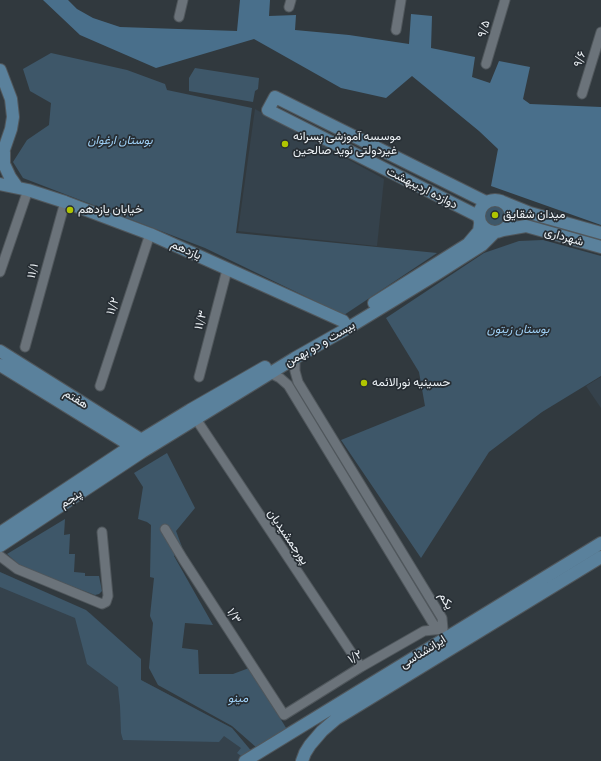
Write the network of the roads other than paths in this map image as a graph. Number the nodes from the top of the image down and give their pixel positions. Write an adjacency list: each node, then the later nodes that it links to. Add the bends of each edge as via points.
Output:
1 (183, 0): 4 (street)
2 (400, 0): 5 (street)
3 (505, 0): 7 (street, ۹/۵)
4 (179, 17)
5 (396, 30)
6 (601, 32): 9 (street, ۹/۶)
7 (486, 64)
8 (0, 70): 10 (street, via 11,99 13,117)
9 (582, 94)
10 (2, 156): 12 (street, via 10,177)
11 (0, 184): 12 (street, یازدهم)
12 (23, 188): 13 (street, یازدهم); 22 (street)
13 (65, 202): 18 (street, یازدهم); 24 (street, ۱۱/۱)
14 (486, 202): 15 (street, via 494,199); 16 (street, via 479,210); 16 (street, دوازده اردیبهشت, via 275,97 268,110)
15 (503, 202): 17 (street, via 510,210 511,216 507,226); 19 (street, شهرداری, via 530,213)
16 (479, 220): 17 (street, via 484,229); 23 (street, بیست و دو بهمن, via 479,231 468,244)
17 (499, 231): 20 (street, شهرداری, via 526,226); 23 (street, بیست و دو بهمن, via 482,245)
18 (150, 234): 21 (street, یازدهم); 30 (street, ۱۱/۲)
19 (601, 234)
20 (601, 247)
21 (227, 270): 23 (street, یازدهم); 29 (street, ۱۱/۳)
22 (0, 272)
23 (346, 325): 26 (street, بیست و دو بهمن); 32 (street, بیست و دو بهمن, via 292,352)
24 (25, 347)
25 (0, 351): 32 (street, هفتم)
26 (295, 358): 28 (street, بیست و دو بهمن); 41 (street, یکم, via 298,382 442,618)
27 (0, 365): 32 (street, هفتم)
28 (270, 373): 31 (street, بیست و دو بهمن); 41 (street, یکم, via 288,385 434,625)
29 (199, 377)
30 (100, 386)
31 (196, 420): 33 (street, بیست و دو بهمن); 42 (street, پورجمشیدیان)
32 (136, 443): 33 (street, هفتم); 36 (street, پنجم)
33 (147, 449): 38 (street, پنجم)
34 (165, 529): 43 (street, ۱/۳)
35 (102, 532): 39 (street, via 108,596 102,604 17,569)
36 (0, 533)
37 (601, 543): 41 (street, ایرانشناسی)
38 (0, 546)
39 (0, 556)
40 (601, 557): 41 (street, ایرانشناسی)
41 (448, 638): 42 (street, ۱/۲, via 424,631); 44 (street, ایرانشناسی); 45 (street, ایرانشناسی, via 336,719 310,745)
42 (361, 668): 43 (street, ۱/۲)
43 (284, 715)
44 (245, 761)
45 (302, 761)

